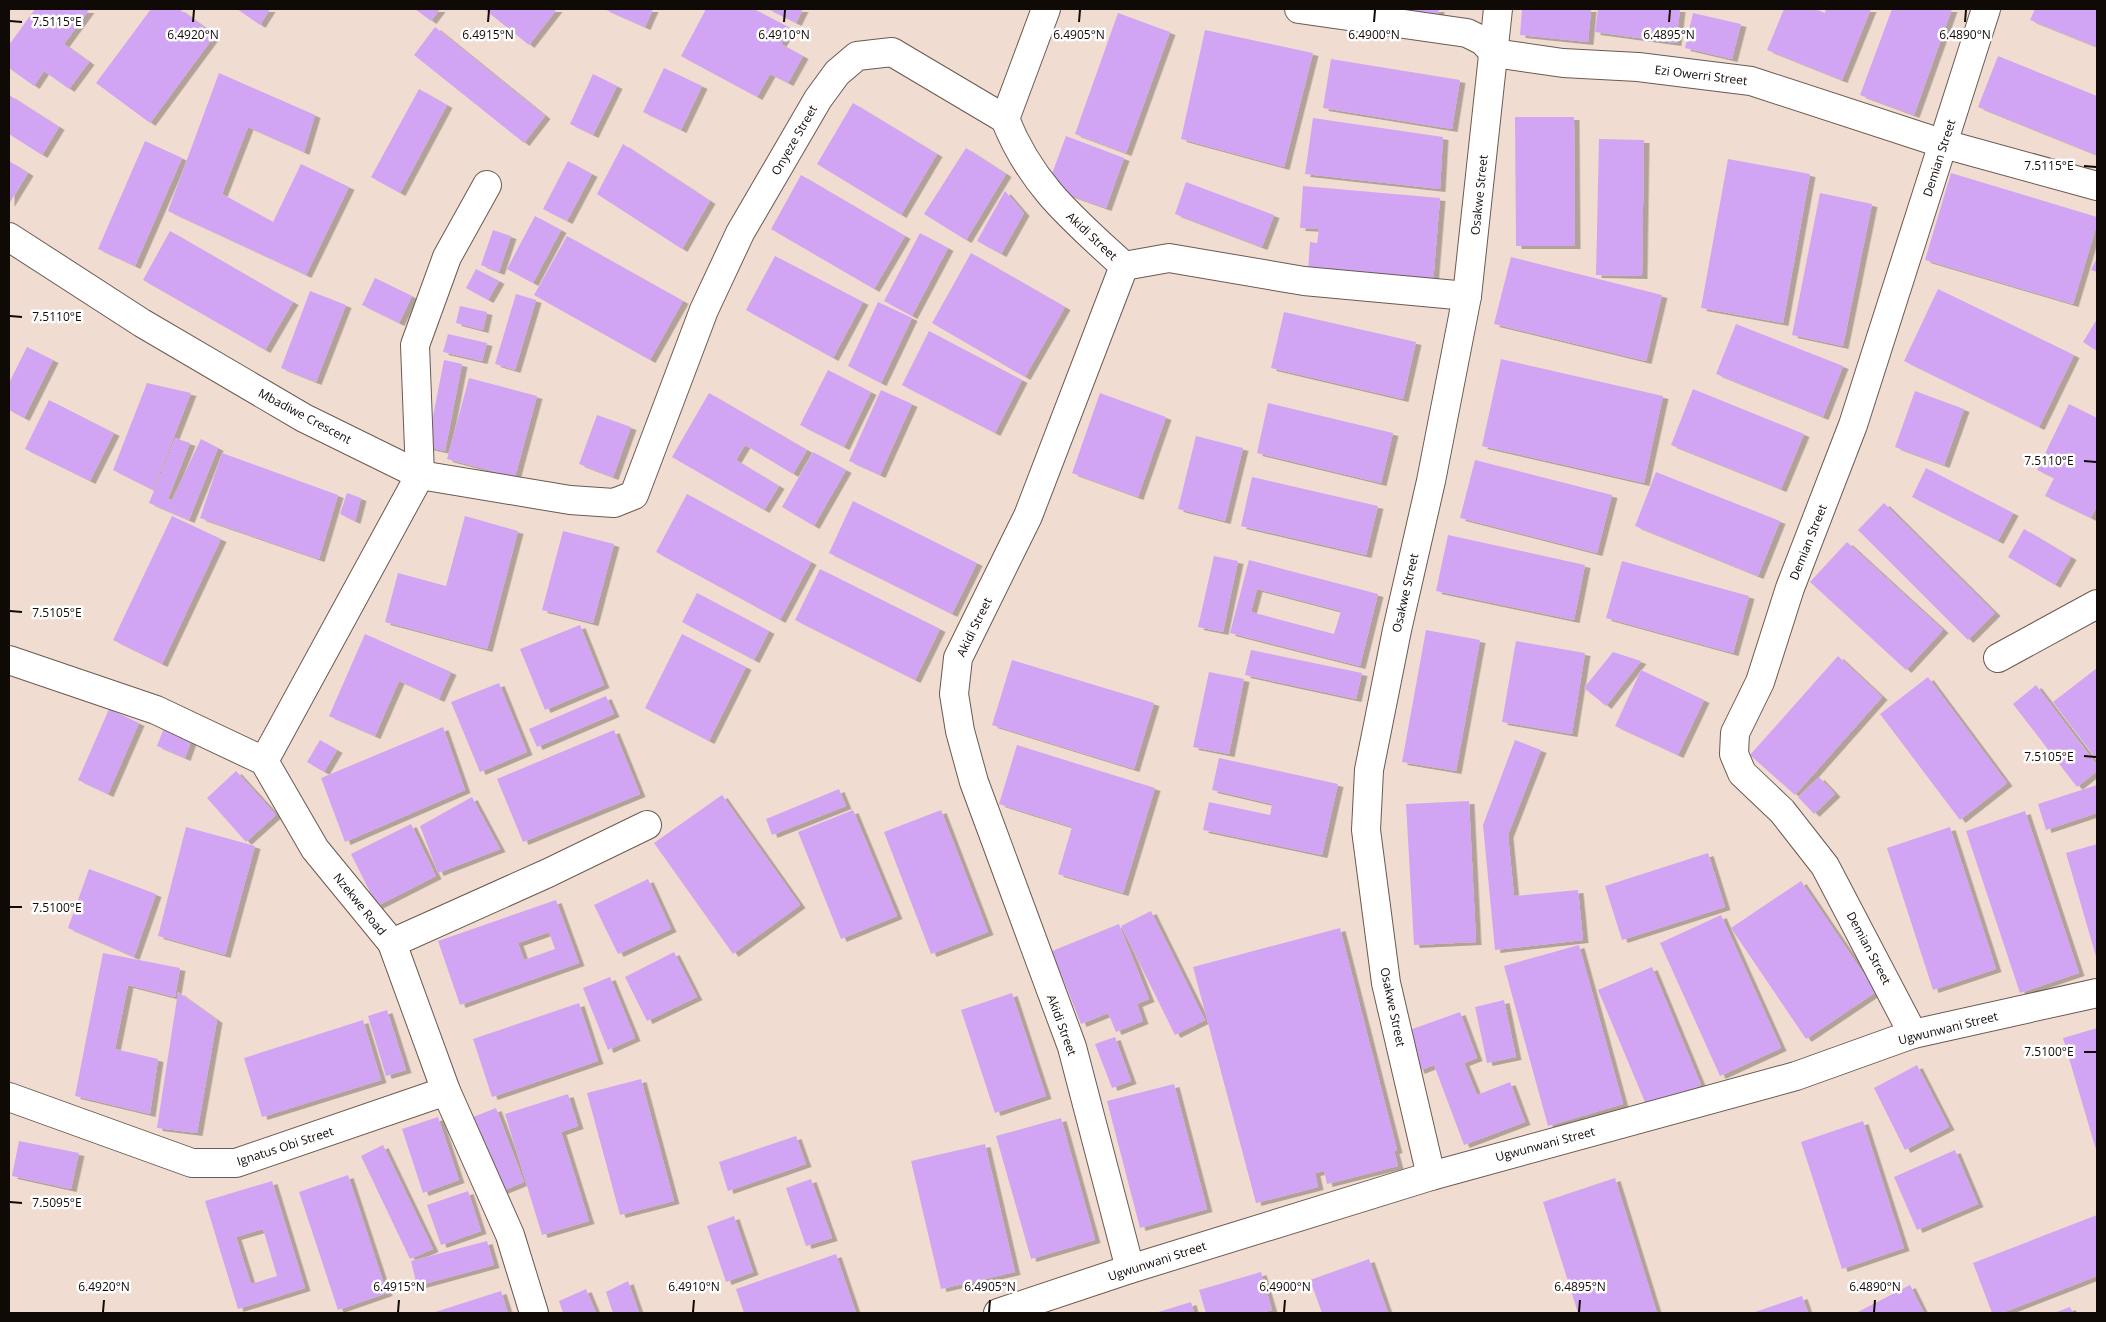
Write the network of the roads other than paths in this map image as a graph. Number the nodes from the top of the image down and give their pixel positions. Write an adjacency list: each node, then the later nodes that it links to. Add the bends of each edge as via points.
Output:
1 (1046, 9): 6 (street)
2 (1299, 9): 5 (street, via 1467,33 1483,41)
3 (1498, 9): 5 (street, Osakwe Street)
4 (1986, 9): 7 (street, Demian Street)
5 (1494, 53): 7 (street, Ezi Owerri Street, via 1751,81); 12 (street, Osakwe Street)
6 (1005, 119): 11 (street, Akidi Street, via 1028,168 1055,201); 14 (street, Onyeze Street, via 892,52 857,56 837,73 818,99 740,233 704,310)
7 (1944, 144): 9 (street, Ezi Owerri Street); 22 (street, Demian Street, via 1853,425 1790,588 1760,682 1736,733 1734,754 1742,773 1782,811 1825,866)
8 (487, 185): 13 (street, via 447,257 415,345)
9 (2097, 186)
10 (9, 237): 13 (street, Mbadiwe Crescent, via 142,324 295,413)
11 (1124, 266): 12 (street, via 1169,258 1304,281); 26 (street, Akidi Street, via 1028,516 958,658 954,694 974,782 1072,1047)
12 (1467, 296): 25 (street, Osakwe Street, via 1431,482 1368,770 1366,830 1386,983)
13 (420, 475): 14 (street, Mbadiwe Crescent, via 570,500 614,503); 18 (street)
14 (634, 495)
15 (2097, 604): 16 (street)
16 (1998, 658)
17 (9, 660): 18 (street, via 156,710)
18 (264, 761): 20 (street, Nzekwe Road, via 315,849)
19 (647, 825): 20 (street)
20 (392, 943): 23 (street, Nzekwe Road)
21 (2097, 993): 22 (street, Ugwunwani Street)
22 (1913, 1034): 25 (street, Ugwunwani Street, via 1796,1076)
23 (446, 1091): 24 (street, Ignatus Obi Street, via 236,1163 192,1163); 27 (street, Nzekwe Road, via 510,1235)
24 (9, 1097)
25 (1431, 1176): 26 (street, Ugwunwani Street)
26 (1130, 1269): 28 (street, Ugwunwani Street)
27 (534, 1313)
28 (998, 1313)

